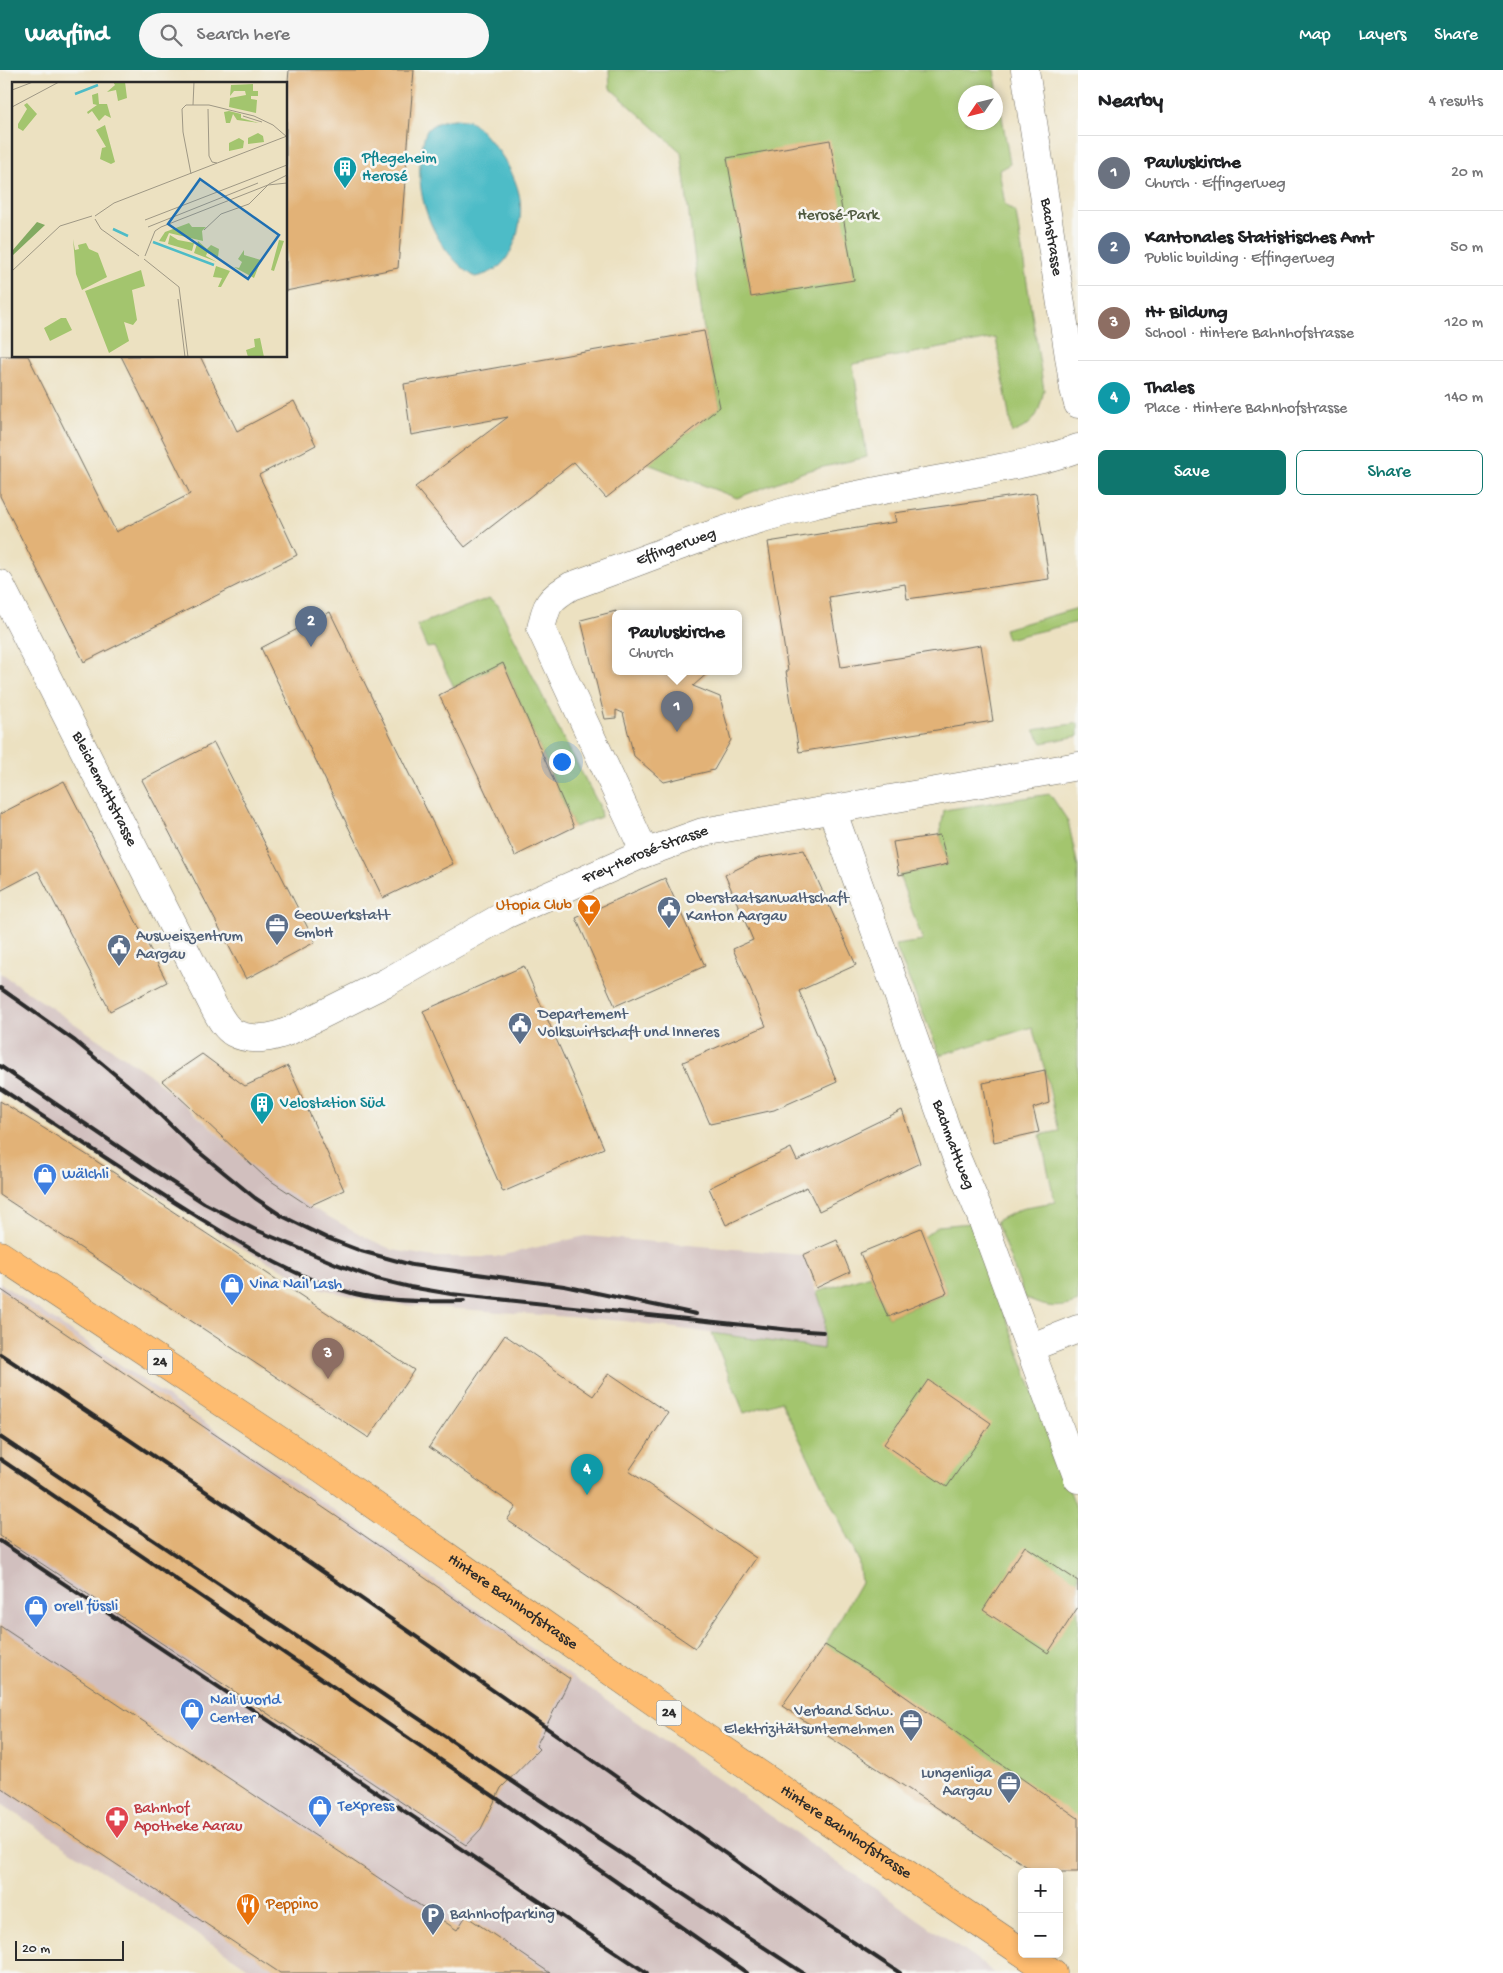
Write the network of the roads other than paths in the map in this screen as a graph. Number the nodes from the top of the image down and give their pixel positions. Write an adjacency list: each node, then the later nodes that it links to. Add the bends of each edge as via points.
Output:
1 (1025, 70): 2 (street, Bachstrasse)
2 (1078, 404)
3 (1078, 448): 7 (street, Effingerweg, via 1048,458 806,506 700,538 571,586 554,597 545,609 541,629)
4 (0, 584): 8 (street, Bleichemattstrasse)
5 (1078, 766): 6 (street, Frey-Herosé-Strasse)
6 (832, 810): 7 (street, Frey-Herosé-Strasse, via 703,832); 11 (street, Bachmattweg)
7 (645, 853): 8 (street, Frey-Herosé-Strasse, via 505,915 387,982 277,1036 254,1038 234,1032 222,1020)
8 (208, 994)
9 (0, 1256): 13 (main road, Hintere Bahnhofstrasse / 24, via 321,1468 703,1736)
10 (1078, 1329): 11 (street)
11 (1029, 1348): 12 (street, Bachmattweg)
12 (1078, 1479)
13 (1018, 1949)
14 (1031, 1958): 15 (main road)
15 (1053, 1973)

